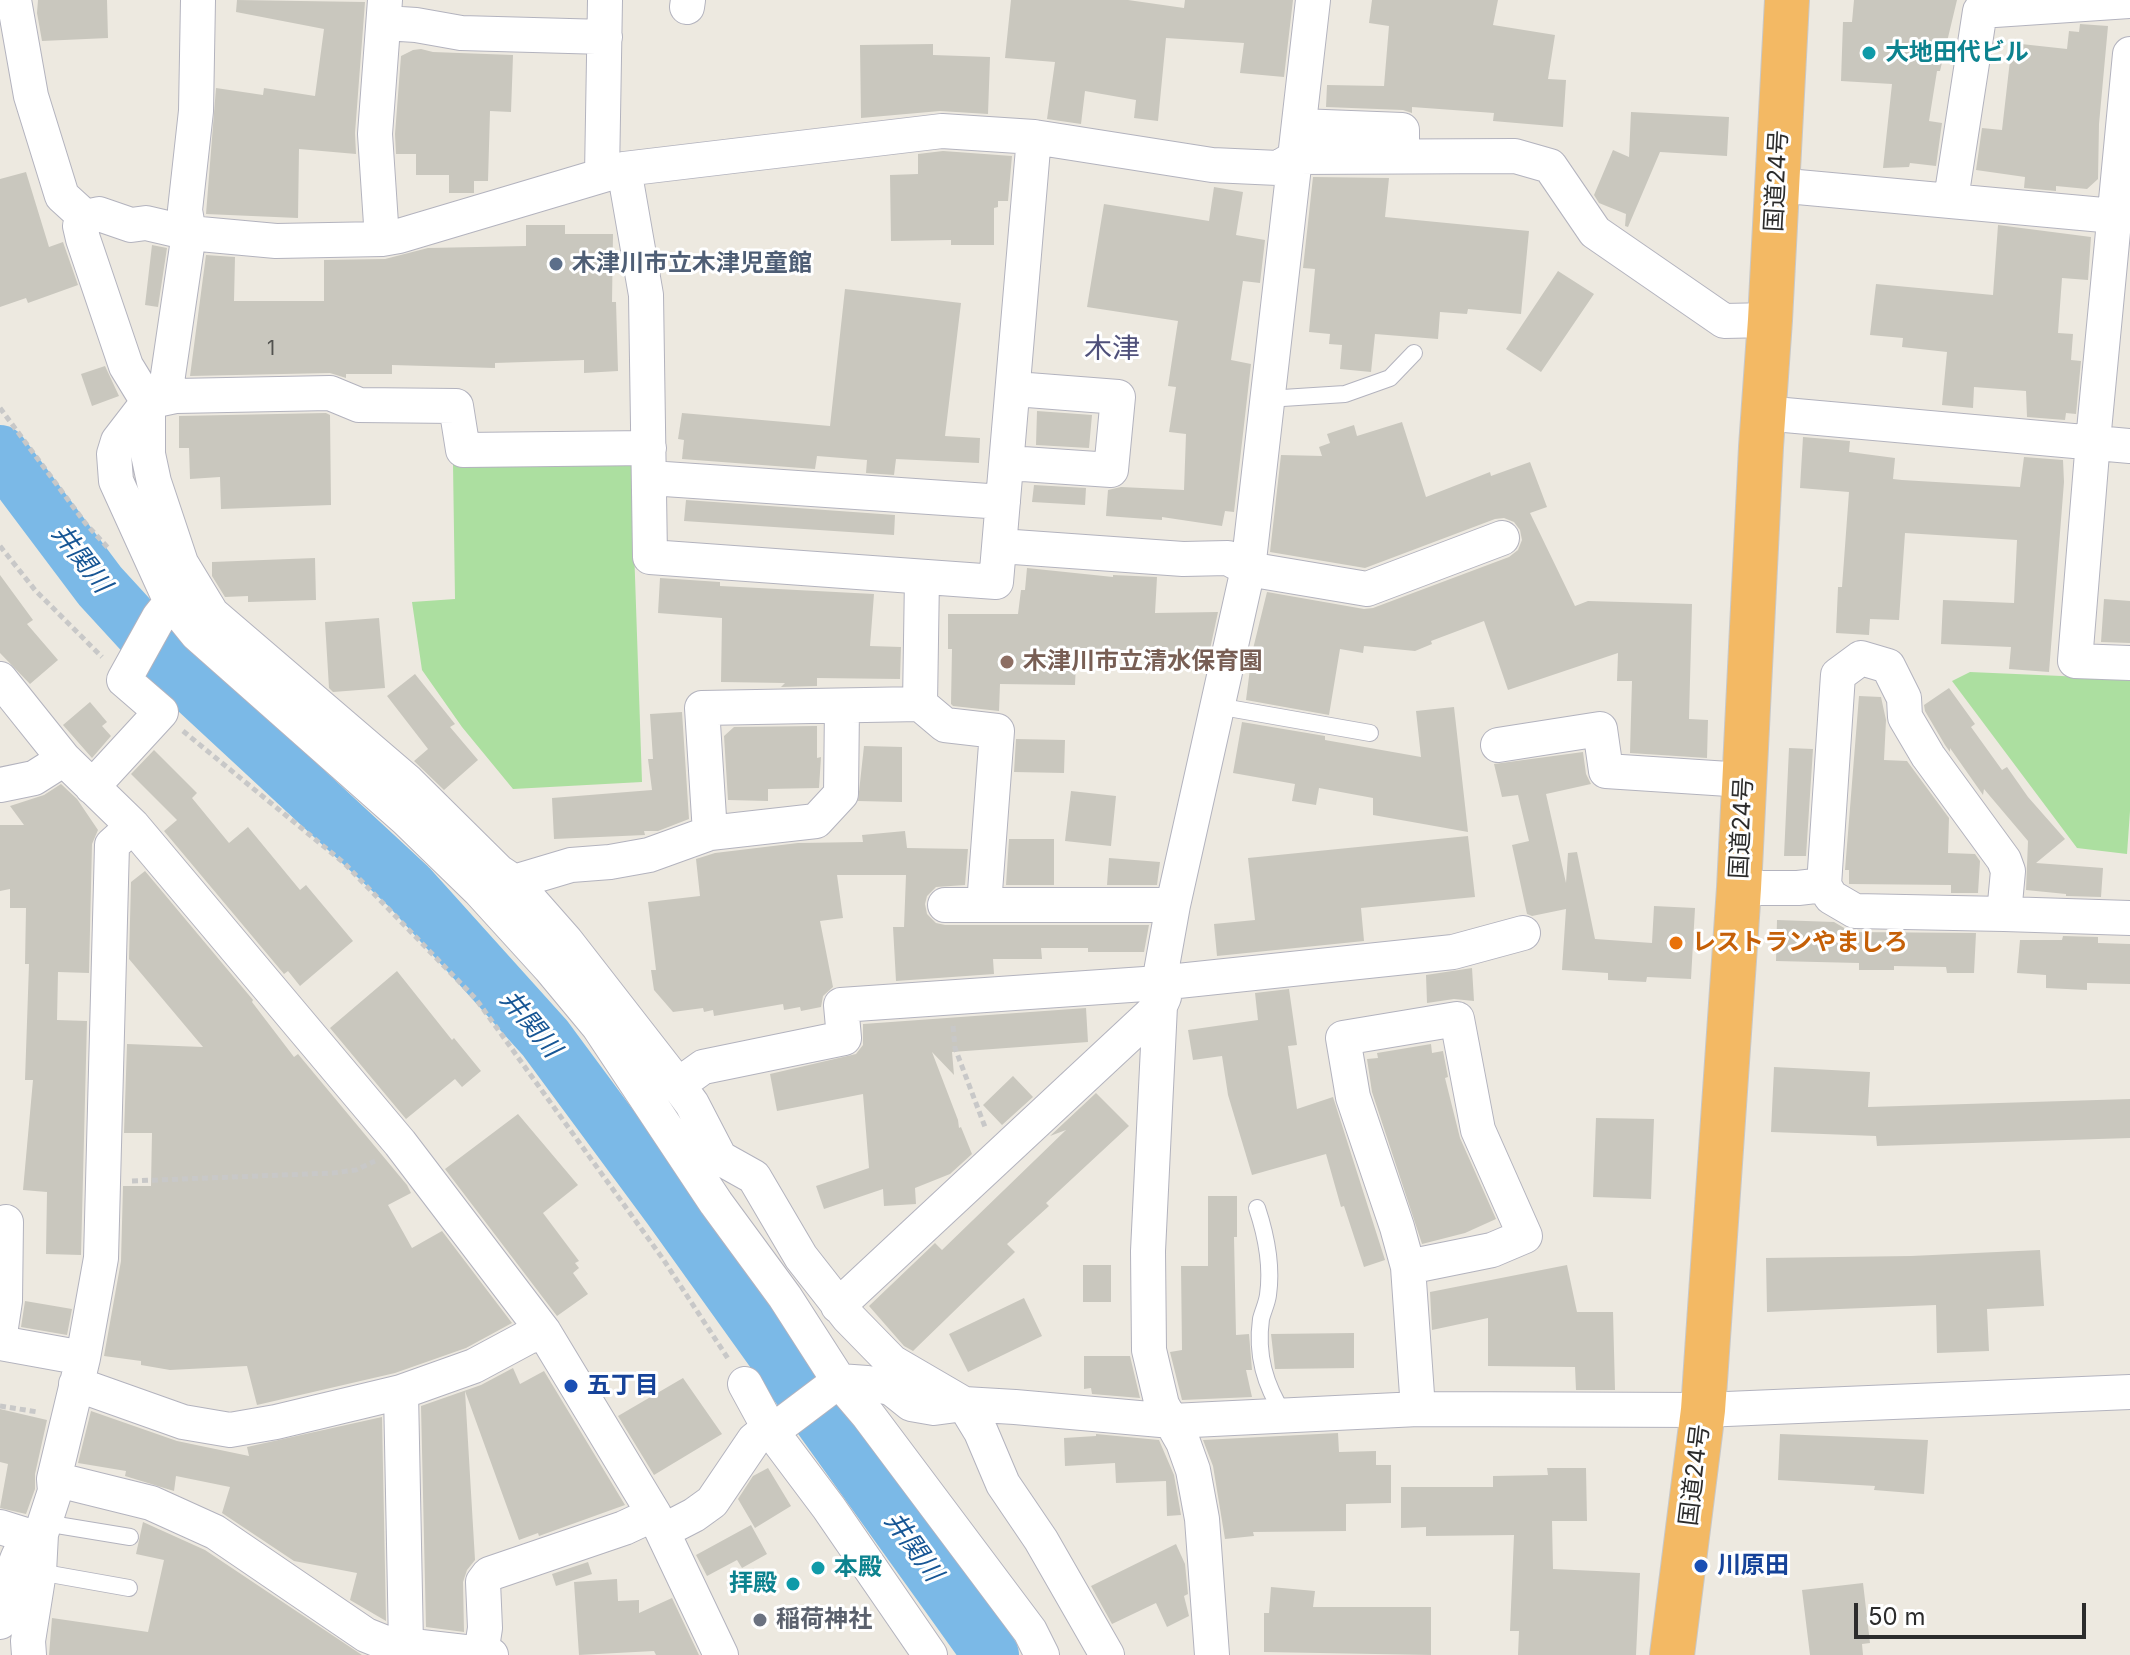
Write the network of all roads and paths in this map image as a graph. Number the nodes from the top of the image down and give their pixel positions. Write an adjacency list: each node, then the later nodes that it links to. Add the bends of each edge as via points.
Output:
1 (198, 0): 17 (street, via 196,111 185,210)
2 (605, 0): 8 (street)
3 (1313, 0): 11 (street)
4 (1787, 0): 13 (highway, 国道24号)
5 (2130, 1): 14 (street, via 1980,11)
6 (10, 5): 16 (street, via 62,196)
7 (385, 12): 8 (street, via 416,25 461,33); 18 (street, via 375,134)
8 (605, 37): 12 (street)
9 (2130, 54): 15 (street)
10 (1034, 137): 11 (street, via 1212,165 1278,168); 12 (street, via 942,131); 21 (street)
11 (1298, 141): 19 (street, via 1402,156 1515,156 1550,166 1595,232 1724,321); 22 (street)
12 (613, 172): 18 (street); 28 (street, via 646,295)
13 (1776, 185): 14 (street); 19 (highway, 国道24号)
14 (1951, 199): 15 (street)
15 (2114, 216): 26 (street)
16 (85, 217): 17 (street, via 99,214 131,225 146,223); 23 (street, via 80,226 83,239 126,366)
17 (189, 233): 18 (street, via 276,241); 23 (street, via 167,382)
18 (382, 239)
19 (1770, 320): 25 (highway, 国道24号)
20 (1414, 353): 22 (lane, via 1390,378 1345,394)
21 (1015, 389): 29 (street); 29 (street, via 1118,397 1111,470)
22 (1267, 399): 35 (street)
23 (148, 402): 28 (street, via 176,396 330,393 359,405 456,406 463,450); 37 (street, via 118,441 113,468); 53 (street, via 154,482 181,563 212,614 408,782)
24 (0, 408): 34 (path)
25 (1763, 413): 26 (street); 48 (highway, 国道24号)
26 (2093, 441): 27 (street); 38 (street, via 2075,661)
27 (2130, 446)
28 (649, 463): 30 (street); 36 (street, via 650,557)
29 (1008, 463): 30 (street)
30 (1003, 502): 33 (street)
31 (1502, 538): 35 (street, via 1367,589)
32 (0, 546): 39 (path, via 35,590)
33 (1000, 546): 35 (street, via 1228,558); 36 (street, via 996,582)
34 (115, 555)
35 (1248, 569): 43 (street)
36 (922, 577): 41 (street)
37 (165, 609): 39 (street); 72 (street, via 407,820 550,968 599,1027)
38 (2130, 663)
39 (127, 674): 44 (street)
40 (0, 679): 47 (street)
41 (920, 704): 42 (street); 57 (street, via 945,725 997,731)
42 (842, 706): 52 (street, via 841,794 816,821); 52 (street, via 702,708)
43 (1217, 706): 45 (lane); 58 (street)
44 (161, 712): 50 (street); 78 (path, via 344,863 476,999 663,1259)
45 (1370, 733)
46 (1498, 745): 48 (street, via 1600,729 1606,771)
47 (64, 759): 49 (street, via 34,778); 50 (street)
48 (1744, 780): 55 (highway, 国道24号)
49 (0, 785)
50 (92, 787): 51 (street)
51 (133, 826): 65 (street); 68 (street, via 112,845)
52 (710, 833): 53 (street, via 649,855 571,865)
53 (514, 882): 64 (street)
54 (1824, 885): 55 (street); 59 (street, via 1831,897 1855,911); 59 (street, via 1838,675 1861,658 1888,666 1904,698 1905,717 1928,756 2004,860)
55 (1739, 888): 84 (highway, 国道24号)
56 (945, 905): 57 (street)
57 (984, 905): 58 (street)
58 (1173, 905): 62 (street)
59 (2004, 914): 60 (street)
60 (2130, 918)
61 (1523, 933): 62 (street, via 1453,952)
62 (1159, 995): 63 (street); 66 (street); 86 (street, via 1148,1237 1149,1350 1162,1405)
63 (950, 997): 64 (street, via 841,1005 844,1038 703,1067); 66 (path, via 955,1048)
64 (678, 1085): 67 (street)
65 (400, 1143): 68 (path, via 356,1170); 74 (street)
66 (999, 1154): 73 (street)
67 (720, 1158): 72 (street, via 782,1265); 73 (street, via 754,1177 801,1257)
68 (103, 1182): 77 (street, via 101,1258)
69 (1257, 1208): 85 (lane, via 1267,1242 1261,1361)
70 (6, 1222): 75 (street)
71 (1408, 1267): 71 (street, via 1353,1097 1343,1038 1457,1019 1478,1130 1525,1236 1492,1250); 83 (street)
72 (785, 1297): 79 (street)
73 (838, 1306): 82 (street, via 892,1362)
74 (544, 1332): 80 (street, via 474,1366); 89 (street)
75 (0, 1334)
76 (0, 1343): 77 (street)
77 (80, 1371): 80 (street, via 183,1422 230,1430); 88 (street)
78 (745, 1384): 87 (street)
79 (834, 1384): 82 (street, via 891,1388 911,1404 934,1408); 87 (street); 101 (street, via 868,1415 1021,1618)
80 (401, 1392): 96 (street)
81 (2130, 1392): 84 (street)
82 (964, 1404): 86 (street); 102 (street, via 1003,1484)
83 (1418, 1409): 84 (street); 85 (street)
84 (1703, 1410): 104 (highway, 国道24号)
85 (1284, 1415): 86 (street)
86 (1172, 1421): 103 (street, via 1193,1470 1202,1519)
87 (775, 1426): 89 (street, via 754,1440 712,1502 694,1515); 100 (street)
88 (54, 1479): 91 (street, via 55,1491); 96 (street, via 151,1503 215,1532 366,1635)
89 (658, 1522): 97 (street, via 624,1528 489,1574 483,1582); 99 (street)
90 (0, 1527): 91 (street)
91 (40, 1531): 92 (lane); 93 (street); 95 (street, via 18,1554)
92 (130, 1537)
93 (39, 1572): 94 (lane); 98 (street)
94 (129, 1588)
95 (0, 1622)
96 (406, 1645): 97 (street)
97 (486, 1654)
98 (29, 1655)
99 (721, 1655)
100 (930, 1655)
101 (1042, 1655)
102 (1107, 1655)
103 (1212, 1655)
104 (1672, 1655)

